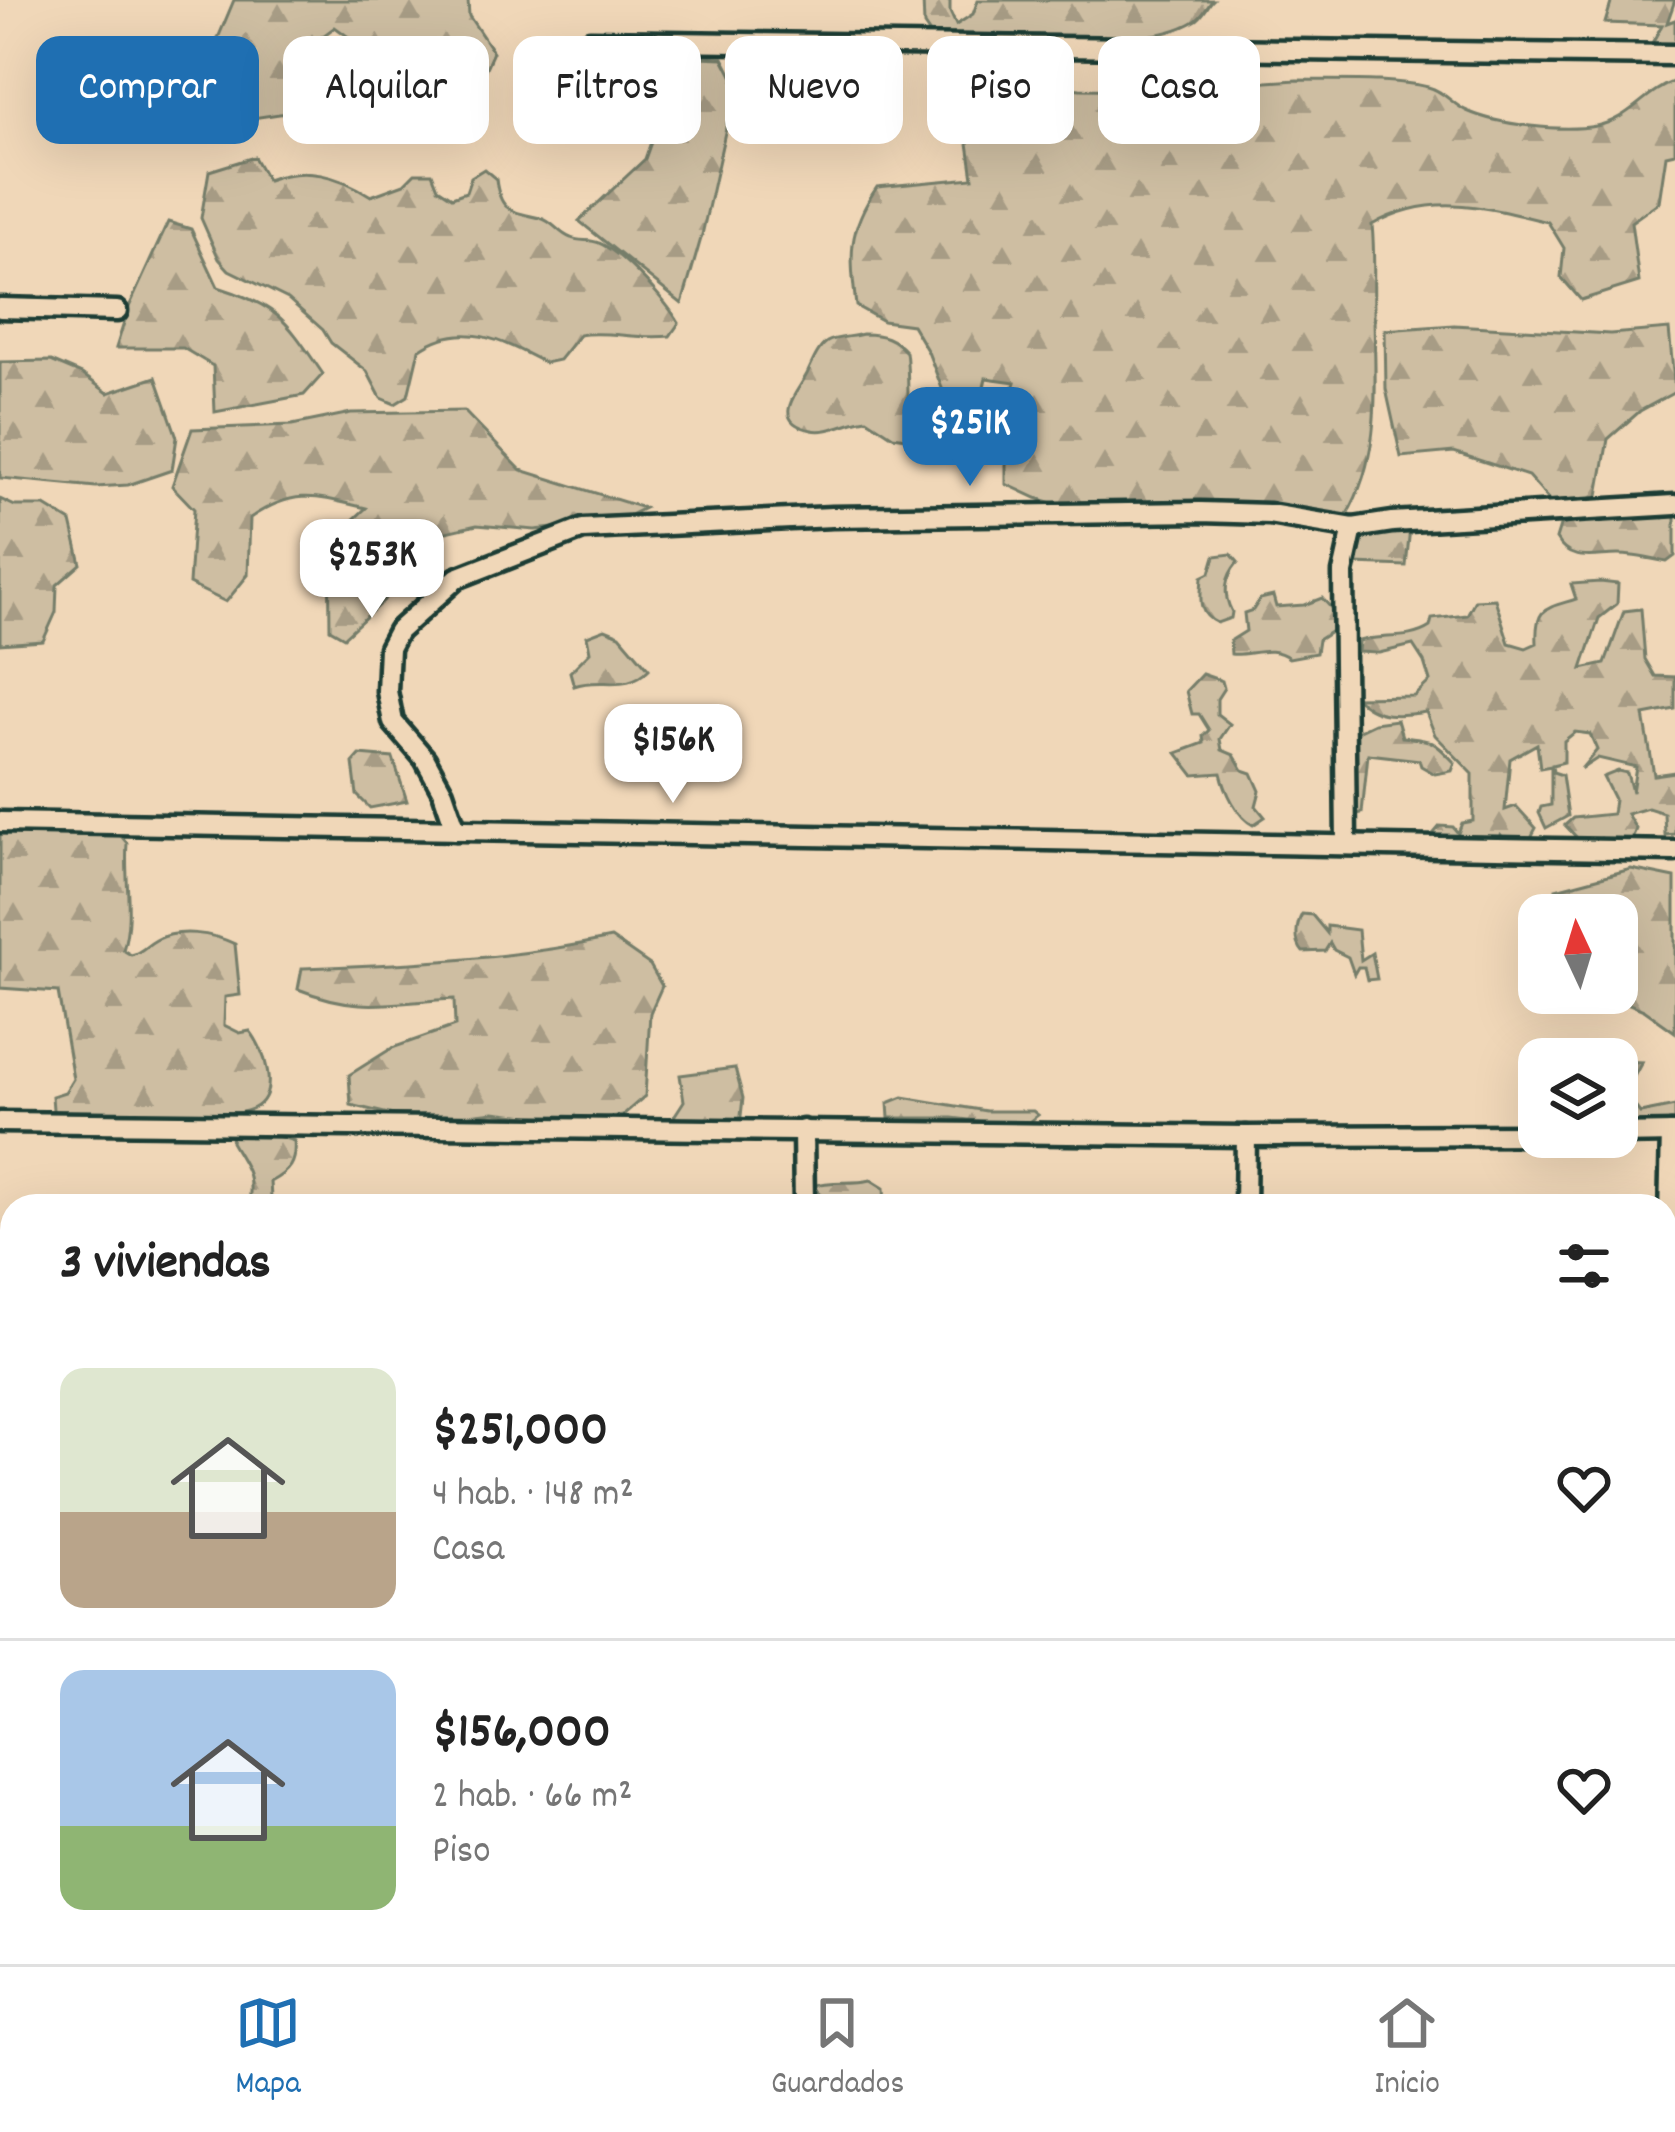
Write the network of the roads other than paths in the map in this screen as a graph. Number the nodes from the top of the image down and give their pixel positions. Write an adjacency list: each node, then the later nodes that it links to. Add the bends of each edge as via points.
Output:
1 (701, 42): 2 (street)
2 (1675, 55)
3 (0, 308): 4 (street)
4 (117, 310)
5 (1675, 505): 6 (street)
6 (1353, 528): 8 (street, via 1200,512 584,529 457,578 389,648 393,722 425,759); 9 (street, via 1343,573)
7 (0, 822): 8 (street)
8 (456, 830): 9 (street)
9 (1346, 843): 10 (street)
10 (1675, 850)
11 (0, 1122): 12 (street)
12 (803, 1130): 16 (street); 17 (street)
13 (1638, 1133): 14 (street)
14 (1673, 1133): 19 (street)
15 (1518, 1135): 16 (street)
16 (1246, 1136): 18 (street)
17 (804, 1194)
18 (1245, 1194)
19 (1671, 1194)

